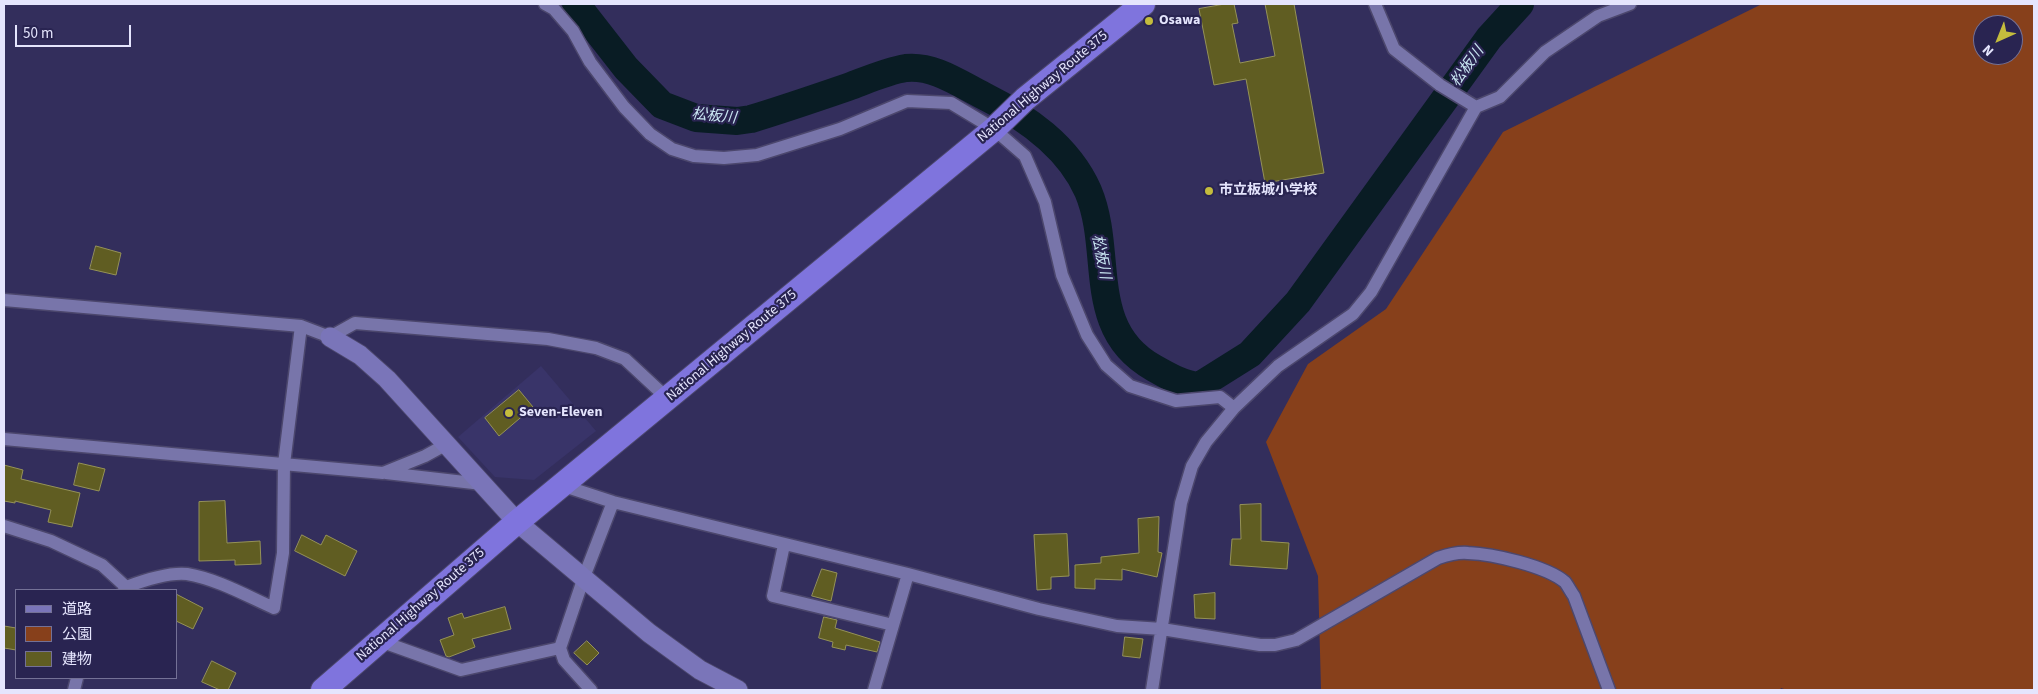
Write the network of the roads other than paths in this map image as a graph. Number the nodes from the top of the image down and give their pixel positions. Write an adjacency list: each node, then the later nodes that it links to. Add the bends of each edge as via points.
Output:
1 (545, 4): 6 (street, via 554,9 573,31 590,62 624,107 650,134 672,149 694,156 724,158 757,154 840,129 907,101 951,102)
2 (1143, 4): 6 (highway, National Highway Route 375)
3 (1375, 4): 5 (street, via 1394,49)
4 (1630, 4): 5 (street, via 1598,16 1546,52 1500,97)
5 (1476, 106): 11 (street, via 1365,300 1353,314 1278,366)
6 (998, 124): 10 (highway, National Highway Route 375); 11 (street, via 1026,156 1045,202 1062,275 1087,335 1106,365 1130,386 1176,401 1220,397)
7 (4, 300): 8 (street)
8 (301, 326): 9 (street); 14 (street)
9 (330, 337): 10 (street, via 355,323 558,340 596,348 625,359); 13 (street, via 360,355 387,379)
10 (668, 399): 17 (highway, National Highway Route 375)
11 (1234, 408): 26 (street, via 1206,442 1192,466 1181,503)
12 (4, 440): 14 (street)
13 (445, 445): 15 (street); 16 (street)
14 (284, 464): 15 (street); 24 (street, via 283,553 274,608 231,588 186,574 146,579)
15 (384, 473): 16 (street)
16 (482, 484): 19 (street)
17 (564, 486): 18 (street); 19 (highway, National Highway Route 375)
18 (613, 502): 21 (street); 23 (street)
19 (517, 522): 23 (street); 27 (highway, National Highway Route 375)
20 (4, 526): 24 (street, via 50,541 102,565)
21 (784, 545): 22 (street); 25 (street, via 774,596)
22 (908, 574): 25 (street); 26 (street, via 1117,626)
23 (584, 577): 28 (street); 31 (street, via 700,670)
24 (125, 589)
25 (893, 625): 32 (street)
26 (1162, 630): 33 (street); 34 (street, via 1260,645 1296,640 1438,558 1468,553 1522,563 1565,583 1574,596)
27 (380, 641): 28 (street, via 461,670); 29 (highway, National Highway Route 375)
28 (560, 648): 30 (street, via 564,660)
29 (323, 690)
30 (591, 690)
31 (738, 690)
32 (874, 690)
33 (1152, 690)
34 (1610, 690)

